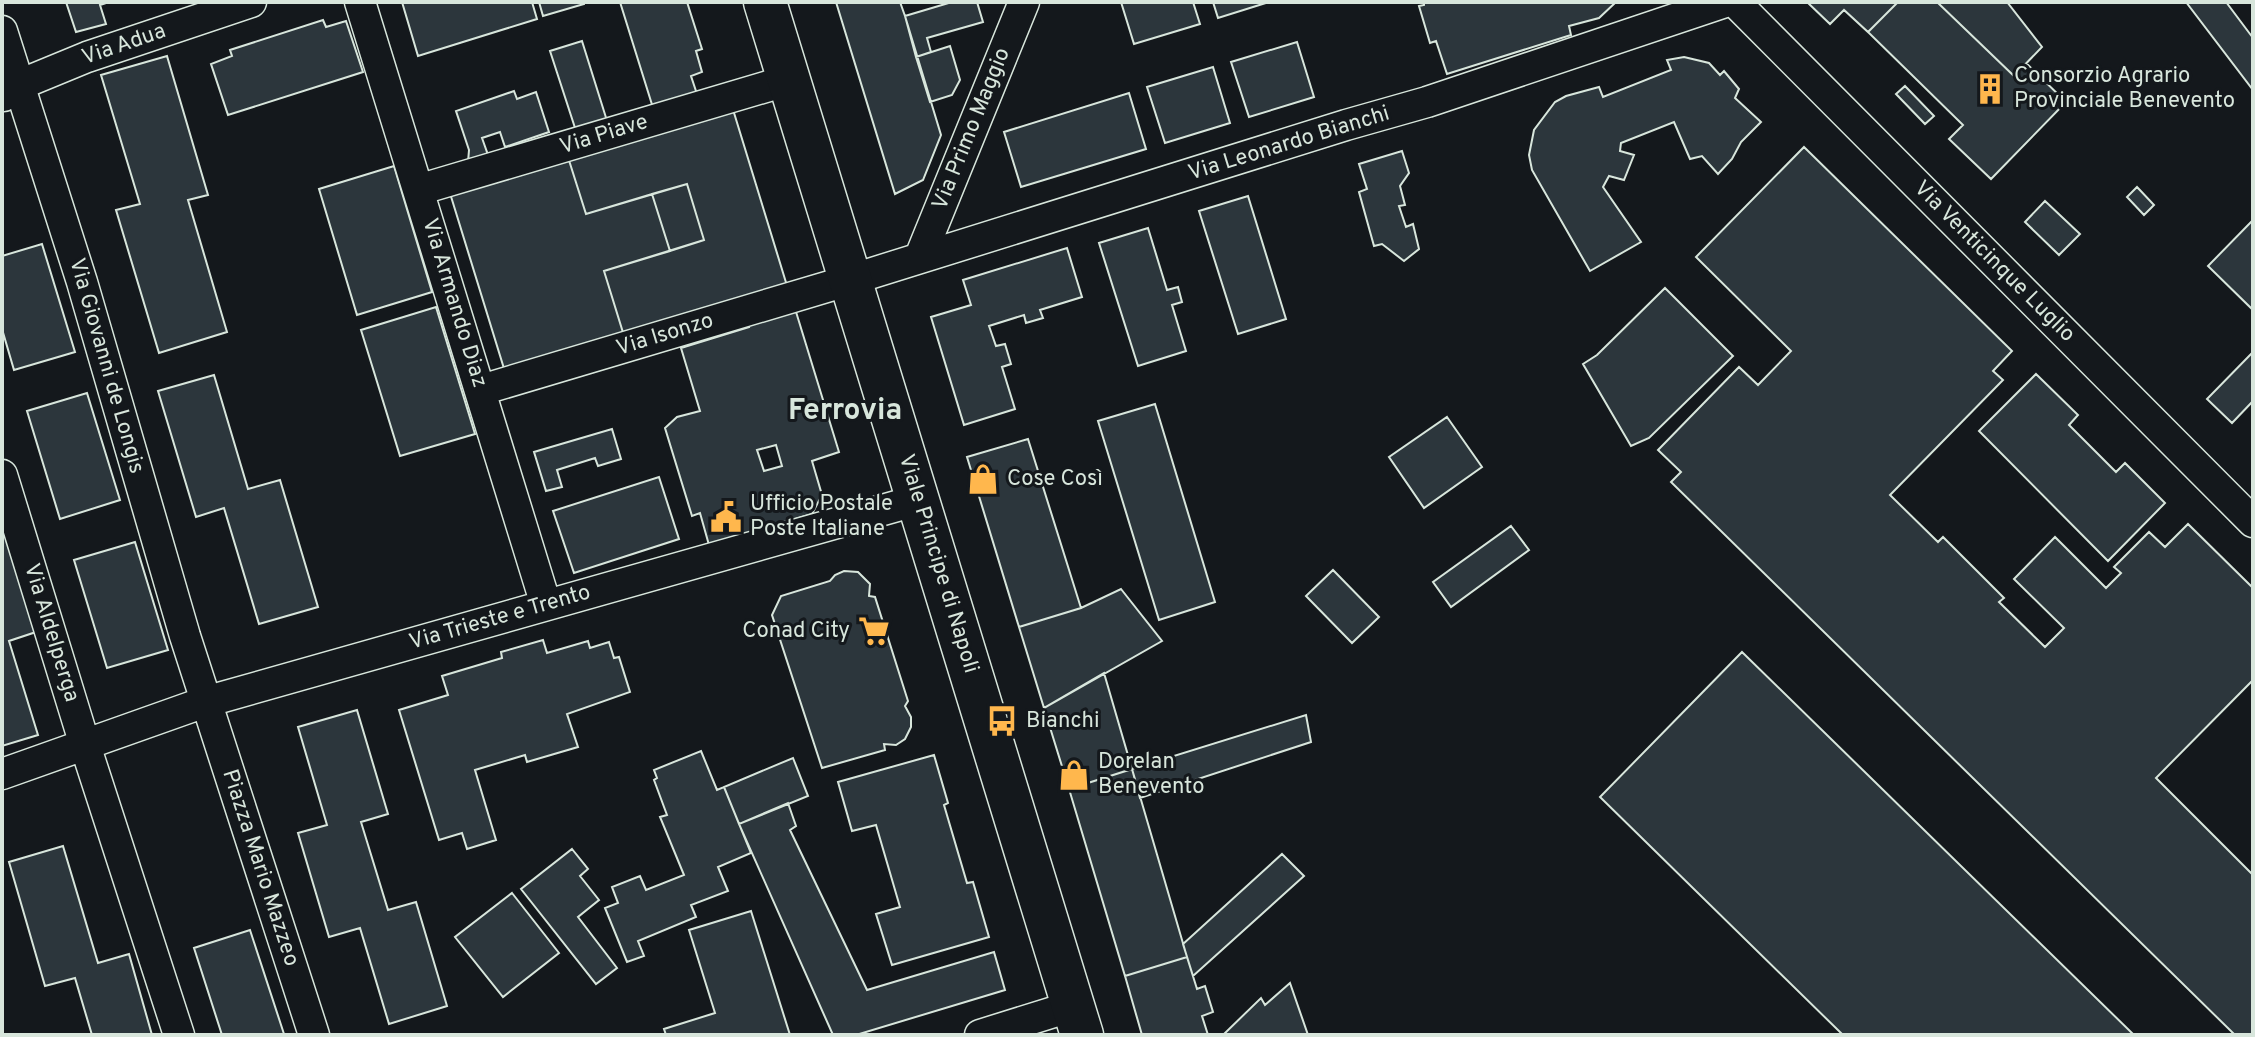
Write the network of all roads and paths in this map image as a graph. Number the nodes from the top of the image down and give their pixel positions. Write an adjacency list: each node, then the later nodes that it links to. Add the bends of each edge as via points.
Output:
1 (251, 2): 9 (street, Via Adua, via 87,57)
2 (360, 2): 10 (street, Via Armando Diaz)
3 (765, 2): 8 (street, Viale Principe di Napoli)
4 (1024, 2): 11 (street, Via Primo Maggio)
5 (1725, 2): 11 (street, Via Leonardo Bianchi, via 1427,102)
6 (1735, 2): 16 (street, Via Venticinque Luglio)
7 (2, 31): 9 (street, Via Giovanni de Longis)
8 (789, 80): 10 (street, Via Piave); 12 (street, Viale Principe di Napoli)
9 (10, 91): 18 (street, Via Giovanni de Longis, via 82,282)
10 (418, 190): 13 (street, Via Armando Diaz)
11 (920, 257): 12 (street, Via Leonardo Bianchi)
12 (850, 280): 13 (street, Via Isonzo); 15 (street, Viale Principe di Napoli)
13 (481, 390): 17 (street, Via Armando Diaz)
14 (2, 475): 19 (street, Via Aldelperga)
15 (918, 500): 17 (street, Via Trieste e Trento); 21 (street, Viale Principe di Napoli)
16 (2253, 522)
17 (546, 605): 18 (street, Via Trieste e Trento)
18 (205, 702): 19 (street, Via Trieste e Trento); 23 (street, Piazza Mario Mazzeo)
19 (85, 745): 20 (street, Via Trieste e Trento); 22 (street)
20 (2, 774)
21 (1078, 1020): 24 (street)
22 (179, 1035)
23 (314, 1035)
24 (980, 1035)

